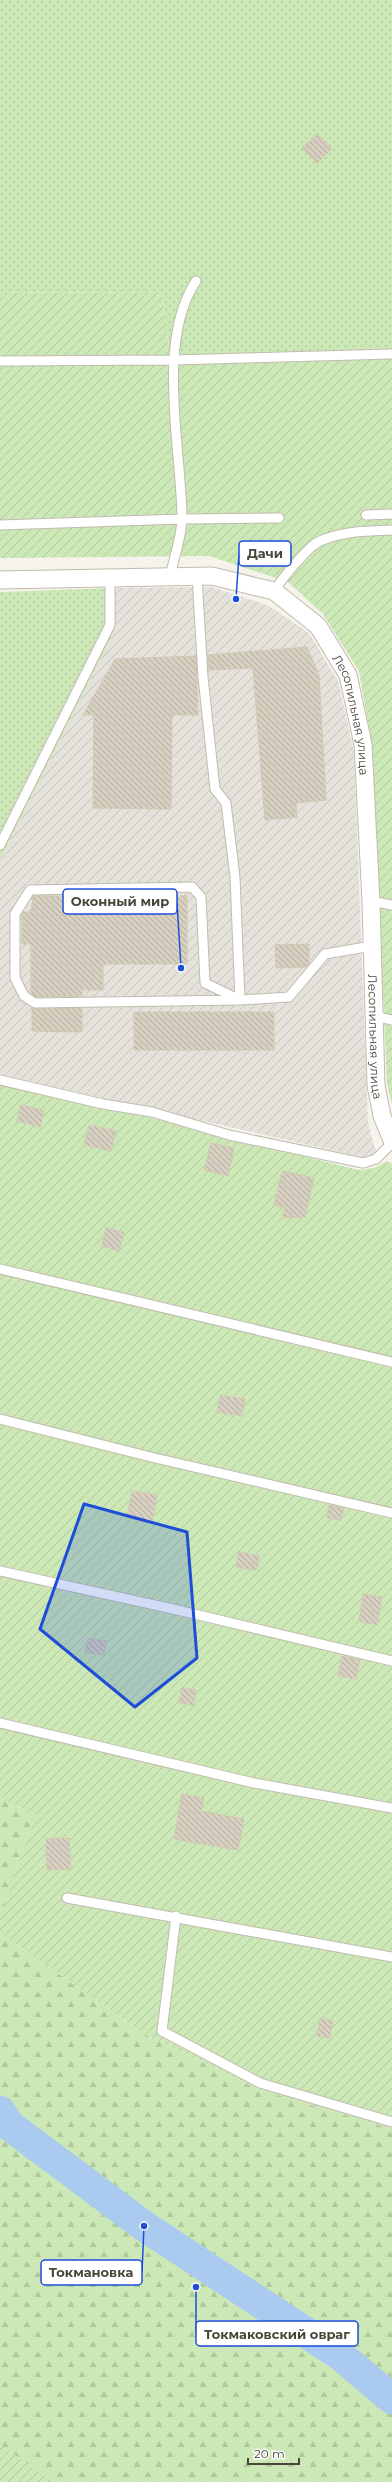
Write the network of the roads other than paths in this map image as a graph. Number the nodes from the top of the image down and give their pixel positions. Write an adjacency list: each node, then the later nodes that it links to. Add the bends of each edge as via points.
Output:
1 (196, 281): 3 (lane, via 185,297)
2 (392, 354): 3 (lane)
3 (173, 360): 4 (lane); 8 (lane)
4 (0, 362)
5 (392, 514): 6 (lane)
6 (366, 515)
7 (279, 518): 8 (lane)
8 (182, 519): 9 (lane); 11 (lane)
9 (0, 525)
10 (392, 530): 15 (lane, via 346,532 318,542)
11 (170, 576): 12 (street, Лесопильная улица); 13 (street, Лесопильная улица)
12 (197, 576): 15 (street, Лесопильная улица, via 212,576); 20 (lane, via 203,677 215,789 226,803 234,876)
13 (110, 578): 14 (street, Лесопильная улица); 16 (lane, via 110,625)
14 (0, 580)
15 (274, 591): 17 (street, Лесопильная улица, via 318,626 348,675 363,744)
16 (0, 845)
17 (371, 901): 18 (lane); 19 (street, Лесопильная улица)
18 (392, 905)
19 (372, 946): 20 (lane, via 325,954 289,997); 21 (street, Лесопильная улица)
20 (240, 1000): 20 (lane, via 35,1003 24,996 14,978 16,910 30,890 192,887 201,897 205,983)
21 (374, 1016): 22 (lane); 24 (street, Лесопильная улица, via 376,1085 382,1116)
22 (392, 1020)
23 (0, 1080): 24 (lane, via 103,1104 152,1112 229,1135 363,1163 376,1159)
24 (392, 1142)
25 (0, 1269): 26 (lane)
26 (392, 1362)
27 (0, 1419): 28 (lane)
28 (392, 1513)
29 (0, 1571): 30 (lane, via 173,1608)
30 (392, 1661)
31 (0, 1723): 32 (lane, via 254,1783)
32 (392, 1808)
33 (67, 1898): 34 (lane)
34 (176, 1916): 35 (lane); 36 (lane, via 162,2031 260,2083)
35 (392, 1957)
36 (392, 2122)

